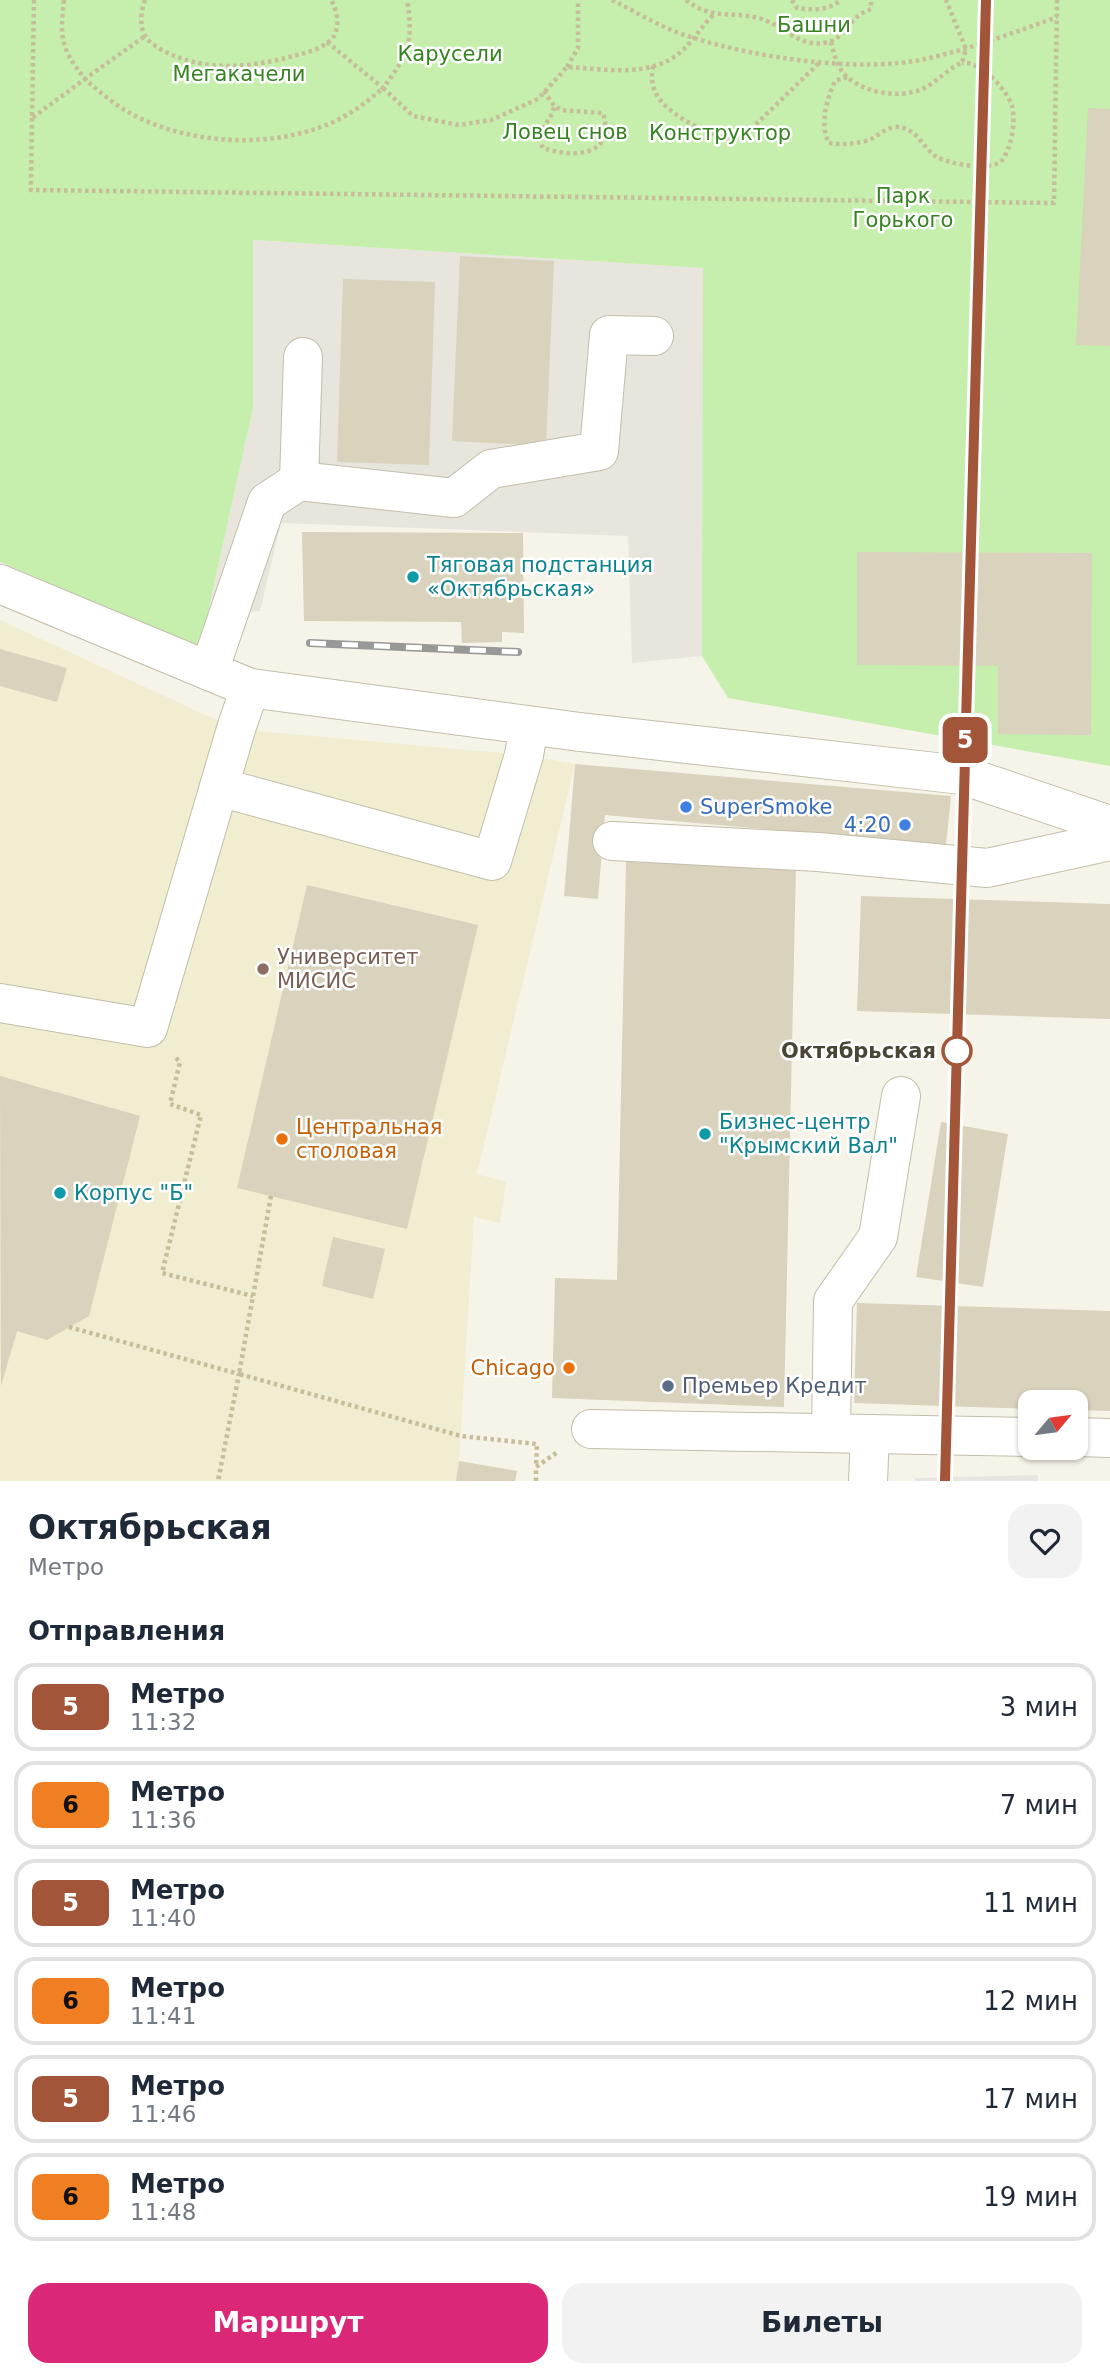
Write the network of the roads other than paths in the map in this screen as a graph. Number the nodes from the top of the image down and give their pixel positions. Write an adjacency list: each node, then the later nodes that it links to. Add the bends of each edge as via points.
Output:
1 (654, 335): 3 (lane, via 609,335 599,451 491,469 454,498)
2 (303, 357): 3 (lane)
3 (299, 481): 5 (lane, via 267,502)
4 (0, 584): 5 (lane)
5 (209, 671): 6 (lane)
6 (250, 688): 7 (lane); 8 (lane)
7 (529, 726): 8 (lane, via 492,861); 9 (lane, via 962,775)
8 (219, 787): 12 (lane, via 148,1028)
9 (1110, 825)
10 (612, 841): 11 (lane, via 818,852 987,868)
11 (1110, 841)
12 (0, 1003)
13 (901, 1096): 15 (lane, via 878,1237 833,1301)
14 (591, 1429): 15 (lane)
15 (831, 1433): 16 (lane)
16 (870, 1434): 17 (lane); 20 (lane)
17 (1018, 1437)
18 (1088, 1437): 19 (lane)
19 (1110, 1438)
20 (868, 1481)

